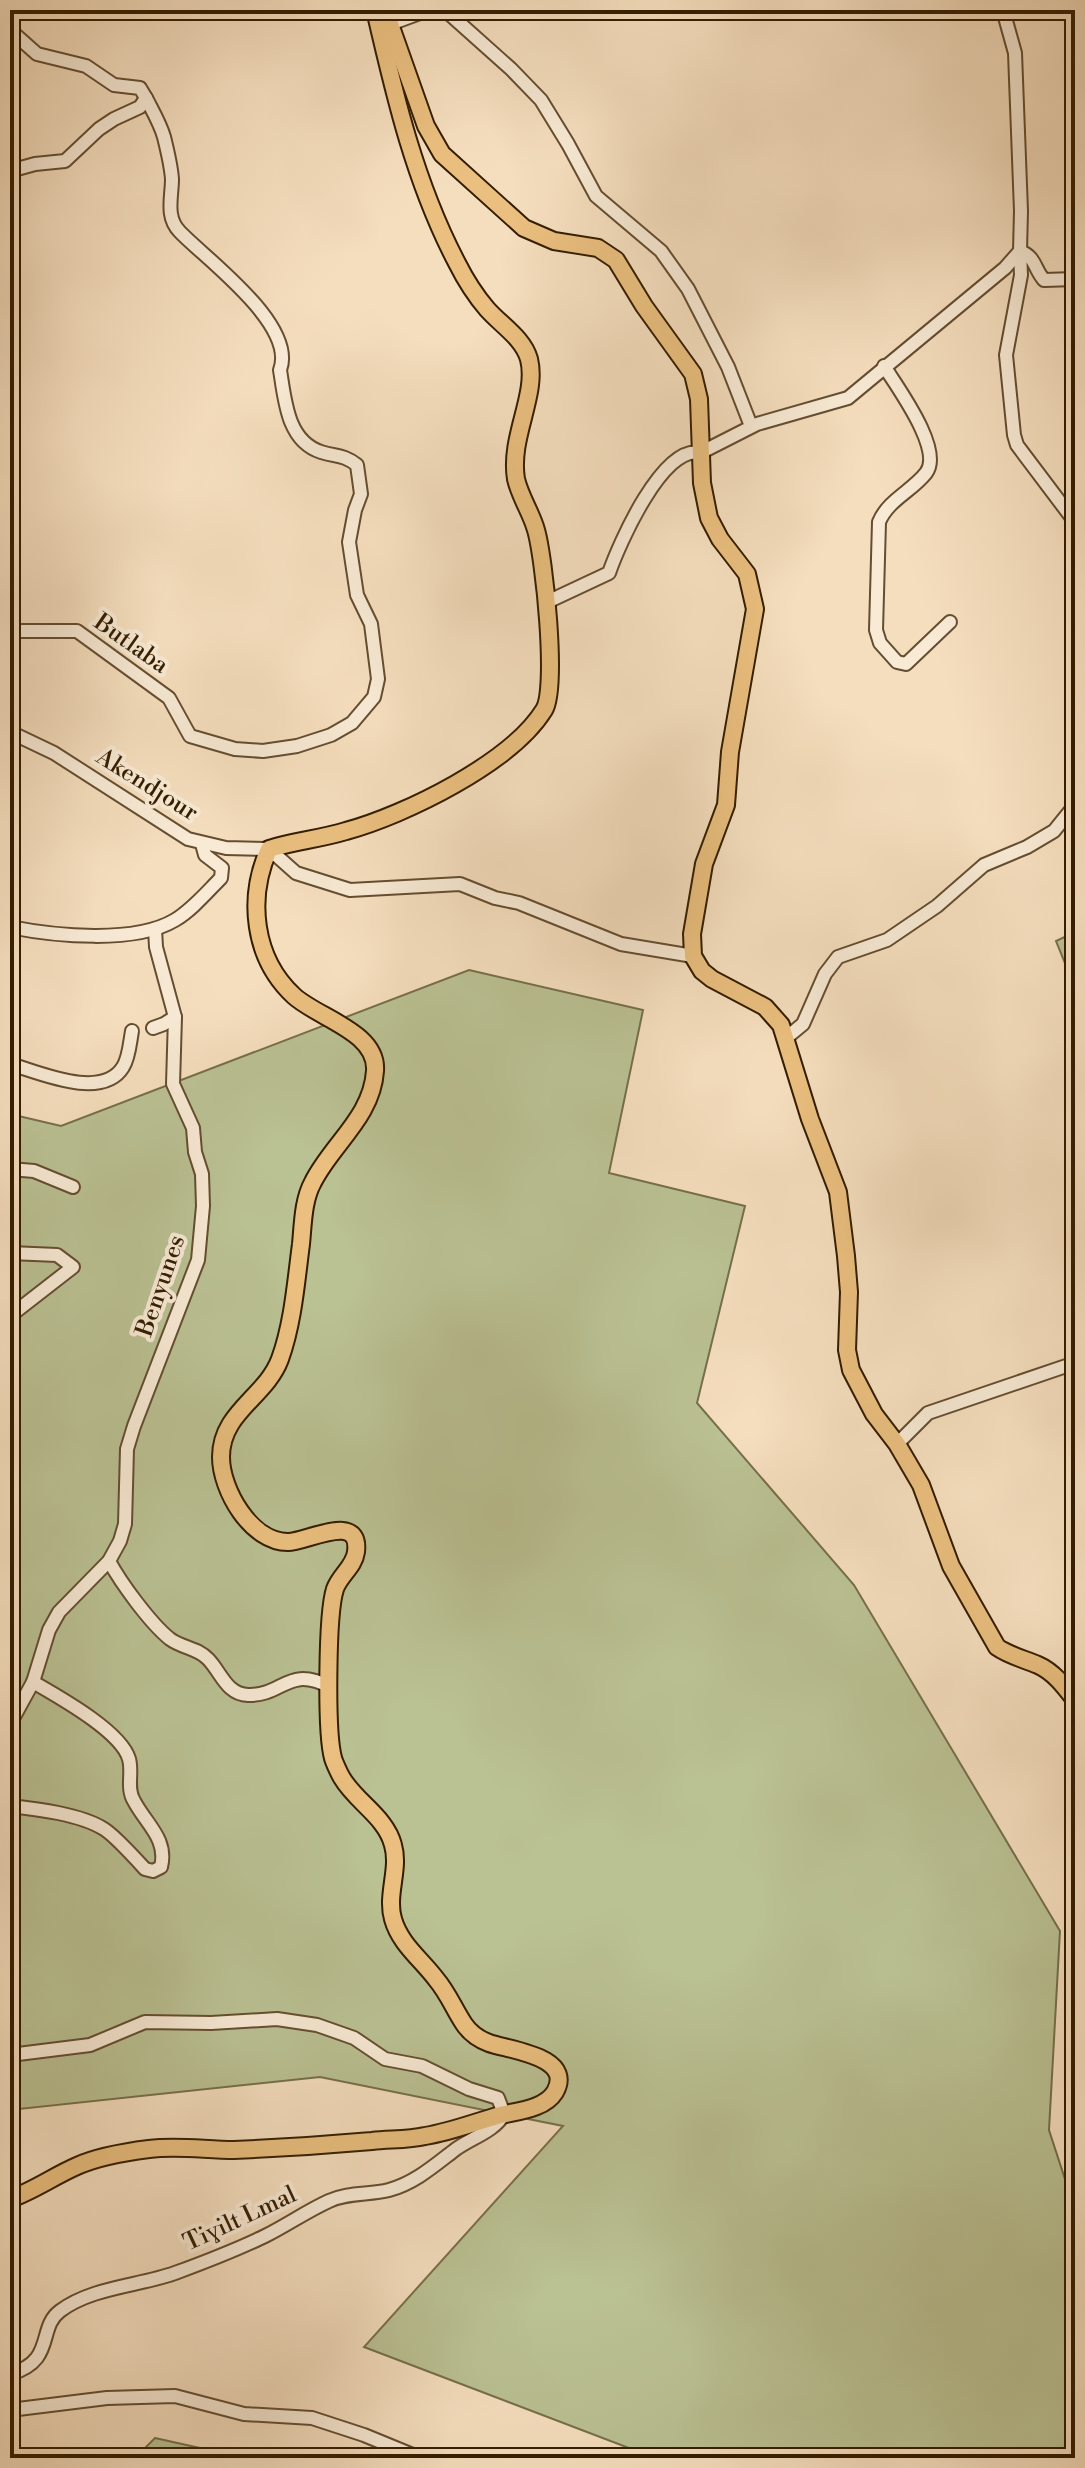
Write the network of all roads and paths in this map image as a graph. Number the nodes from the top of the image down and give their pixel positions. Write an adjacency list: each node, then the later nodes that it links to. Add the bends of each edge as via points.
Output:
1 (375, 10): 15 (main road, via 402,124 426,194 471,287 520,341 529,361 530,383 514,461 535,527)
2 (428, 10): 5 (street)
3 (445, 10): 12 (street, via 541,100 596,196 661,251 688,289)
4 (1003, 10): 9 (street, via 1015,53)
5 (388, 17): 13 (main road, via 426,126 442,154 524,228 554,241 598,248 623,269 693,374)
6 (10, 30): 7 (street, via 37,54 86,66 114,85 140,88)
7 (146, 98): 8 (street, via 140,107 99,129 65,161); 17 (street, Butlaba, via 163,135 172,179 169,207 177,229 226,273 272,327 280,342 291,424 303,443 357,465 361,494 349,542 357,595 371,624 376,690 364,711 331,735 263,751 235,749 190,736 169,698 77,631)
8 (10, 171)
9 (1020, 251): 10 (street, via 1035,261 1044,280); 11 (street); 14 (street, via 1021,275 1006,355 1014,435)
10 (1075, 279)
11 (884, 366): 12 (street, via 848,398); 16 (street, via 911,409 931,451 931,463 879,522 877,637 897,662 906,664)
12 (751, 426): 13 (street)
13 (700, 453): 15 (street, via 691,451 666,468 634,516 609,573); 24 (main road, via 709,518 747,574 755,609 726,805 704,864)
14 (1075, 522)
15 (545, 603): 21 (main road, via 549,699 512,745 455,784 387,816)
16 (950, 622)
17 (10, 631)
18 (10, 732): 20 (street, Akendjour, via 54,753)
19 (1075, 805): 28 (street, via 1054,831 984,865 887,940 838,957 803,1024)
20 (202, 844): 21 (street, Akendjour); 23 (street, via 205,855 222,868 221,878 179,917)
21 (269, 849): 24 (street, via 296,873 350,890 460,884 621,944); 38 (main road, via 255,901 268,962 295,997 368,1046 376,1069 363,1110 313,1182 280,1359 263,1388 232,1419 221,1464 241,1511 267,1536 296,1541 338,1530 353,1536 354,1560 340,1579 333,1603)
22 (10, 927): 23 (street, via 100,934)
23 (155, 929): 25 (street, Benyunes)
24 (693, 956): 28 (main road, via 712,979 765,1007)
25 (175, 1017): 26 (street); 36 (street, Benyunes, via 173,1084 195,1136 204,1191 202,1243 134,1426 125,1474 125,1524)
26 (153, 1028)
27 (132, 1031): 29 (street, via 124,1066 101,1081 80,1084)
28 (786, 1038): 35 (main road, via 838,1192 851,1370)
29 (10, 1064)
30 (10, 1169): 31 (street, via 34,1171)
31 (73, 1187)
32 (10, 1253): 33 (street, via 57,1255 73,1267)
33 (10, 1316)
34 (1075, 1363): 35 (street, via 928,1413)
35 (897, 1444): 39 (main road, via 925,1493 951,1566 997,1647 1047,1671)
36 (109, 1561): 37 (street, Benyunes, via 59,1612); 38 (street, via 123,1586 167,1637 205,1656 236,1692 255,1694 302,1678)
37 (33, 1682): 40 (street, Benyunes); 41 (street, via 73,1704 123,1748 132,1797 163,1847 161,1867 145,1869 105,1830 89,1822)
38 (330, 1687): 43 (main road, via 329,1725 340,1775 381,1822 393,1845 391,1914 401,1939 437,1980 467,2029 478,2038 544,2059 556,2072 556,2090 550,2097)
39 (1075, 1700)
40 (10, 1724)
41 (10, 1806)
42 (10, 2055): 43 (street, via 90,2045 145,2022 277,2019 327,2028 361,2041 385,2059 422,2066 498,2098)
43 (504, 2114): 44 (main road, via 422,2137 228,2150 155,2148 120,2154 83,2164); 45 (street, Tiɣilt Lmal, via 403,2185 341,2197 210,2260 65,2308 54,2317 39,2355)
44 (10, 2199)
45 (10, 2374)
46 (10, 2410): 47 (street, via 175,2396 244,2414 312,2418)
47 (420, 2458)

